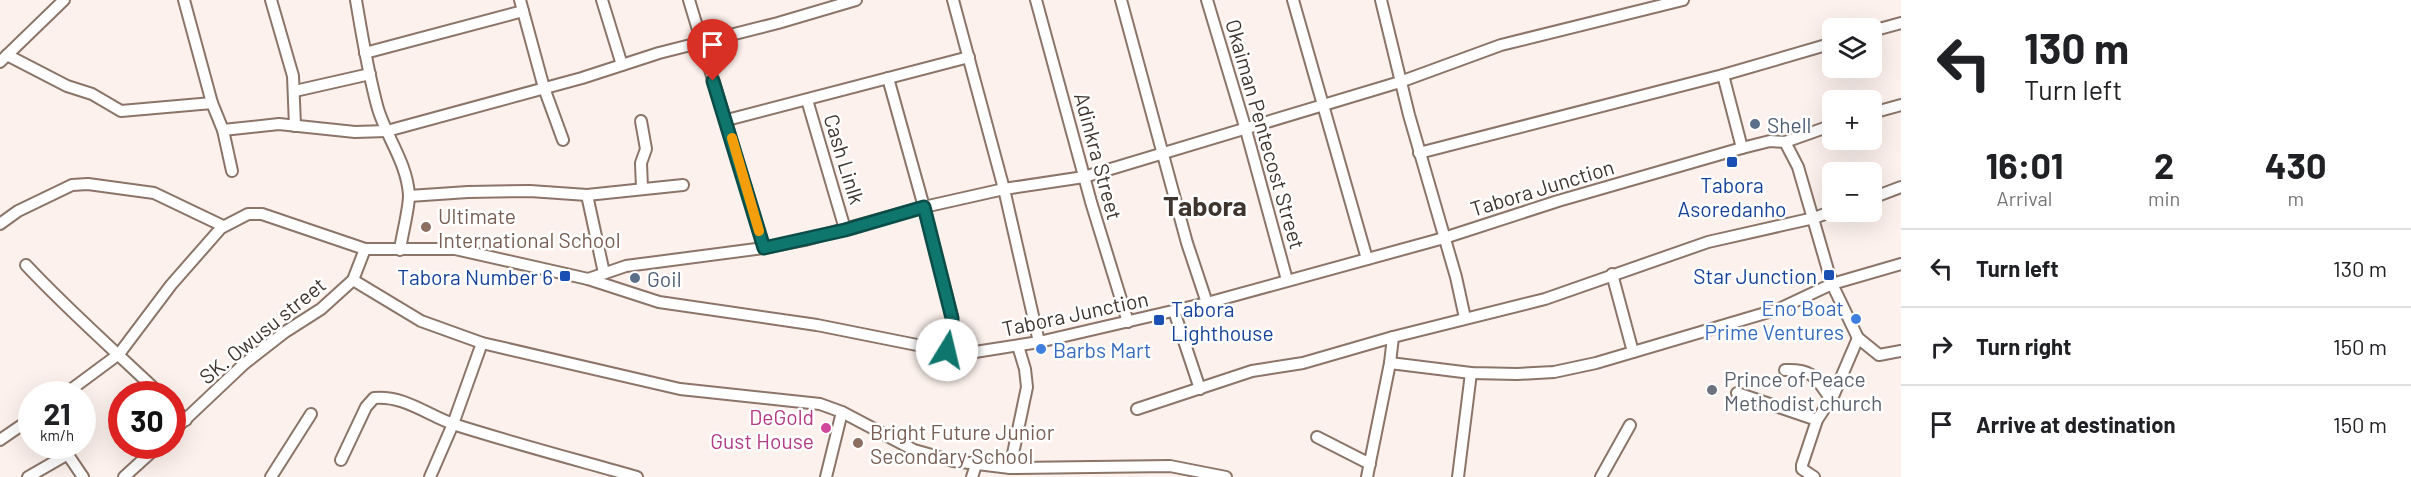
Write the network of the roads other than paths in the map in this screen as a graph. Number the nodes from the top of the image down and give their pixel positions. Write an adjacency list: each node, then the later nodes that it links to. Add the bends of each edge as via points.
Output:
1 (64, 0): 22 (street)
2 (184, 0): 31 (street)
3 (271, 0): 29 (street)
4 (356, 0): 20 (street)
5 (602, 0): 23 (street)
6 (689, 0): 18 (street)
7 (856, 0): 18 (street)
8 (953, 0): 21 (street)
9 (1036, 0): 48 (street, Adinkra Street)
10 (1121, 0): 46 (street)
11 (1207, 0): 40 (street, Okaiman Pentecost Street)
12 (1293, 0): 32 (street)
13 (1381, 0): 27 (street)
14 (1683, 0): 27 (street, via 1501,45)
15 (522, 6): 20 (street); 28 (street)
16 (1901, 23): 17 (street)
17 (1882, 28)
18 (701, 42): 23 (street); 35 (street)
19 (1822, 46): 25 (street)
20 (365, 53): 24 (street)
21 (969, 57): 26 (street); 52 (street)
22 (3, 58): 31 (street, via 92,94 121,111)
23 (622, 65): 28 (street)
24 (370, 74): 29 (street); 41 (street)
25 (1723, 75): 44 (street); 45 (street)
26 (888, 78): 30 (street); 56 (street)
27 (1400, 82): 32 (street); 45 (street)
28 (544, 88): 41 (street); 42 (street)
29 (295, 91): 37 (street)
30 (807, 100): 35 (street); 61 (street, Cash Linlk)
31 (212, 103): 39 (street)
32 (1324, 105): 40 (street); 66 (street)
33 (1901, 105): 34 (street)
34 (1882, 110)
35 (727, 120): 63 (street)
36 (641, 122): 51 (street, via 645,149)
37 (294, 126): 39 (street); 41 (street)
38 (1822, 129): 43 (street, Tabora Junction)
39 (223, 130): 47 (street)
40 (1246, 130): 46 (street); 73 (street, Okaiman Pentecost Street)
41 (387, 131): 55 (street, via 397,149)
42 (563, 140)
43 (1785, 142): 44 (street, Tabora Junction, via 1770,141); 58 (street, via 1798,167)
44 (1742, 148): 62 (street, Tabora Junction, via 1552,202)
45 (1419, 153): 62 (street)
46 (1164, 154): 48 (street); 75 (street)
47 (232, 171)
48 (1084, 177): 52 (street); 78 (street, Adinkra Street)
49 (683, 185): 51 (street)
50 (1901, 187): 53 (street)
51 (642, 188): 54 (street)
52 (1004, 189): 56 (street); 81 (street)
53 (1882, 194)
54 (587, 195): 55 (street, via 530,190); 69 (street)
55 (409, 196): 65 (street)
56 (924, 207): 61 (street); 84 (street, via 952,318)
57 (1822, 215): 58 (street)
58 (1814, 218): 70 (street, via 1708,242); 74 (street)
59 (0, 224): 60 (street, via 72,185 88,184 154,193)
60 (224, 226): 64 (street, Tabora Junction, via 248,214 261,214); 87 (street, via 171,285)
61 (845, 230): 63 (street)
62 (1444, 238): 66 (street, Tabora Junction); 77 (street)
63 (764, 248): 69 (street, via 626,266)
64 (365, 249): 65 (street, Tabora Junction); 72 (street, SK. Owusu street)
65 (400, 250): 71 (street, Tabora Junction, via 455,249)
66 (1367, 259): 73 (street, Tabora Junction)
67 (1901, 264): 74 (street)
68 (26, 266): 87 (street)
69 (604, 273): 71 (street)
70 (1612, 274): 77 (street, via 1545,299); 86 (street)
71 (588, 279): 84 (street, Tabora Junction, via 659,302 817,325)
72 (353, 280): 82 (street, via 421,321); 99 (street, SK. Owusu street, via 321,309 244,364)
73 (1287, 280): 75 (street, Tabora Junction)
74 (1832, 284): 80 (street); 86 (street, via 1779,309)
75 (1207, 303): 76 (street, Tabora Junction)
76 (1174, 311): 78 (street, Tabora Junction); 93 (street)
77 (1465, 318): 79 (street)
78 (1128, 322): 81 (street, Tabora Junction)
79 (1393, 337): 88 (street); 93 (street, via 1303,363 1252,371)
80 (1858, 338): 85 (street, via 1879,355); 95 (street)
81 (1039, 342): 83 (street, Tabora Junction)
82 (482, 343): 97 (street, via 680,389 820,404); 101 (street)
83 (1018, 346): 84 (street, Tabora Junction, via 975,352); 112 (street, via 1027,387)
84 (947, 350)
85 (1901, 351)
86 (1633, 352): 90 (street, via 1554,372)
87 (119, 354): 91 (street); 92 (street)
88 (1390, 363): 90 (street); 110 (street)
89 (1785, 370): 95 (street, via 1809,372)
90 (1471, 373): 124 (street)
91 (83, 381)
92 (147, 381)
93 (1200, 389): 96 (street)
94 (1737, 393): 100 (street)
95 (1830, 398): 100 (street)
96 (1137, 409)
97 (842, 411): 111 (street, via 914,450); 120 (street)
98 (311, 414): 117 (street)
99 (186, 420)
100 (1817, 420): 126 (street, via 1802,470)
101 (453, 424): 109 (street, via 400,399 374,398); 118 (street); 119 (street)
102 (1630, 425): 125 (street)
103 (18, 428): 105 (street)
104 (1317, 437): 110 (street)
105 (0, 440)
106 (53, 459): 114 (street)
107 (71, 459): 115 (street)
108 (144, 459): 116 (street)
109 (341, 460)
110 (1370, 464): 123 (street)
111 (976, 465): 112 (street); 121 (street)
112 (1010, 468): 113 (street)
113 (1170, 472): 122 (street)
114 (28, 477)
115 (82, 477)
116 (124, 477)
117 (271, 477)
118 (430, 477)
119 (637, 477)
120 (826, 477)
121 (972, 477)
122 (1226, 477)
123 (1367, 477)
124 (1458, 477)
125 (1601, 477)
126 (1814, 477)

